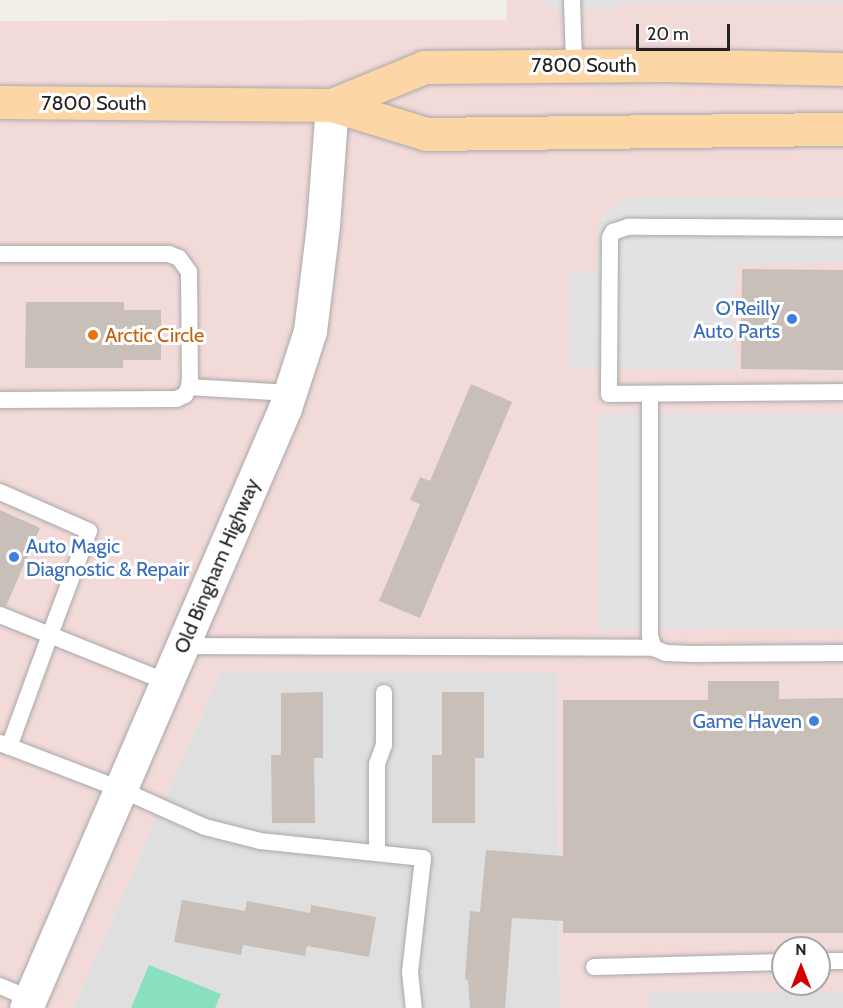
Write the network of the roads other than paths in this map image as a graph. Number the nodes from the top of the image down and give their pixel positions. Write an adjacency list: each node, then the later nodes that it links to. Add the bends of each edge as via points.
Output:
1 (572, 0): 2 (lane)
2 (574, 65): 3 (main road, 7800 South); 5 (main road, 7800 South, via 424,67)
3 (843, 69)
4 (0, 102): 5 (main road, 7800 South)
5 (332, 105): 6 (main road, 7800 South, via 426,134); 11 (street, Old Bingham Highway, via 324,225 310,331)
6 (843, 129)
7 (843, 228): 12 (lane, via 628,227 613,232 609,394)
8 (0, 254): 9 (lane, via 170,254 179,258 189,272)
9 (189, 387): 11 (lane); 13 (lane, via 185,395 176,399)
10 (843, 392): 12 (lane)
11 (290, 393): 17 (street, Old Bingham Highway)
12 (650, 394): 18 (lane, via 650,636)
13 (0, 400)
14 (0, 492): 16 (lane, via 89,531)
15 (0, 615): 16 (lane)
16 (50, 635): 20 (lane); 22 (lane)
17 (182, 646): 18 (lane); 20 (street, Old Bingham Highway)
18 (654, 648): 19 (lane, via 666,653 693,654)
19 (843, 653)
20 (167, 682): 23 (street, Old Bingham Highway)
21 (384, 693): 24 (lane, via 384,745 377,764)
22 (4, 745): 23 (lane)
23 (120, 789): 24 (lane, via 205,827 260,841); 28 (street, Old Bingham Highway)
24 (377, 852): 29 (lane, via 423,858 410,972)
25 (771, 962): 26 (lane)
26 (594, 967)
27 (0, 986): 28 (lane)
28 (28, 1004)
29 (414, 1008)

